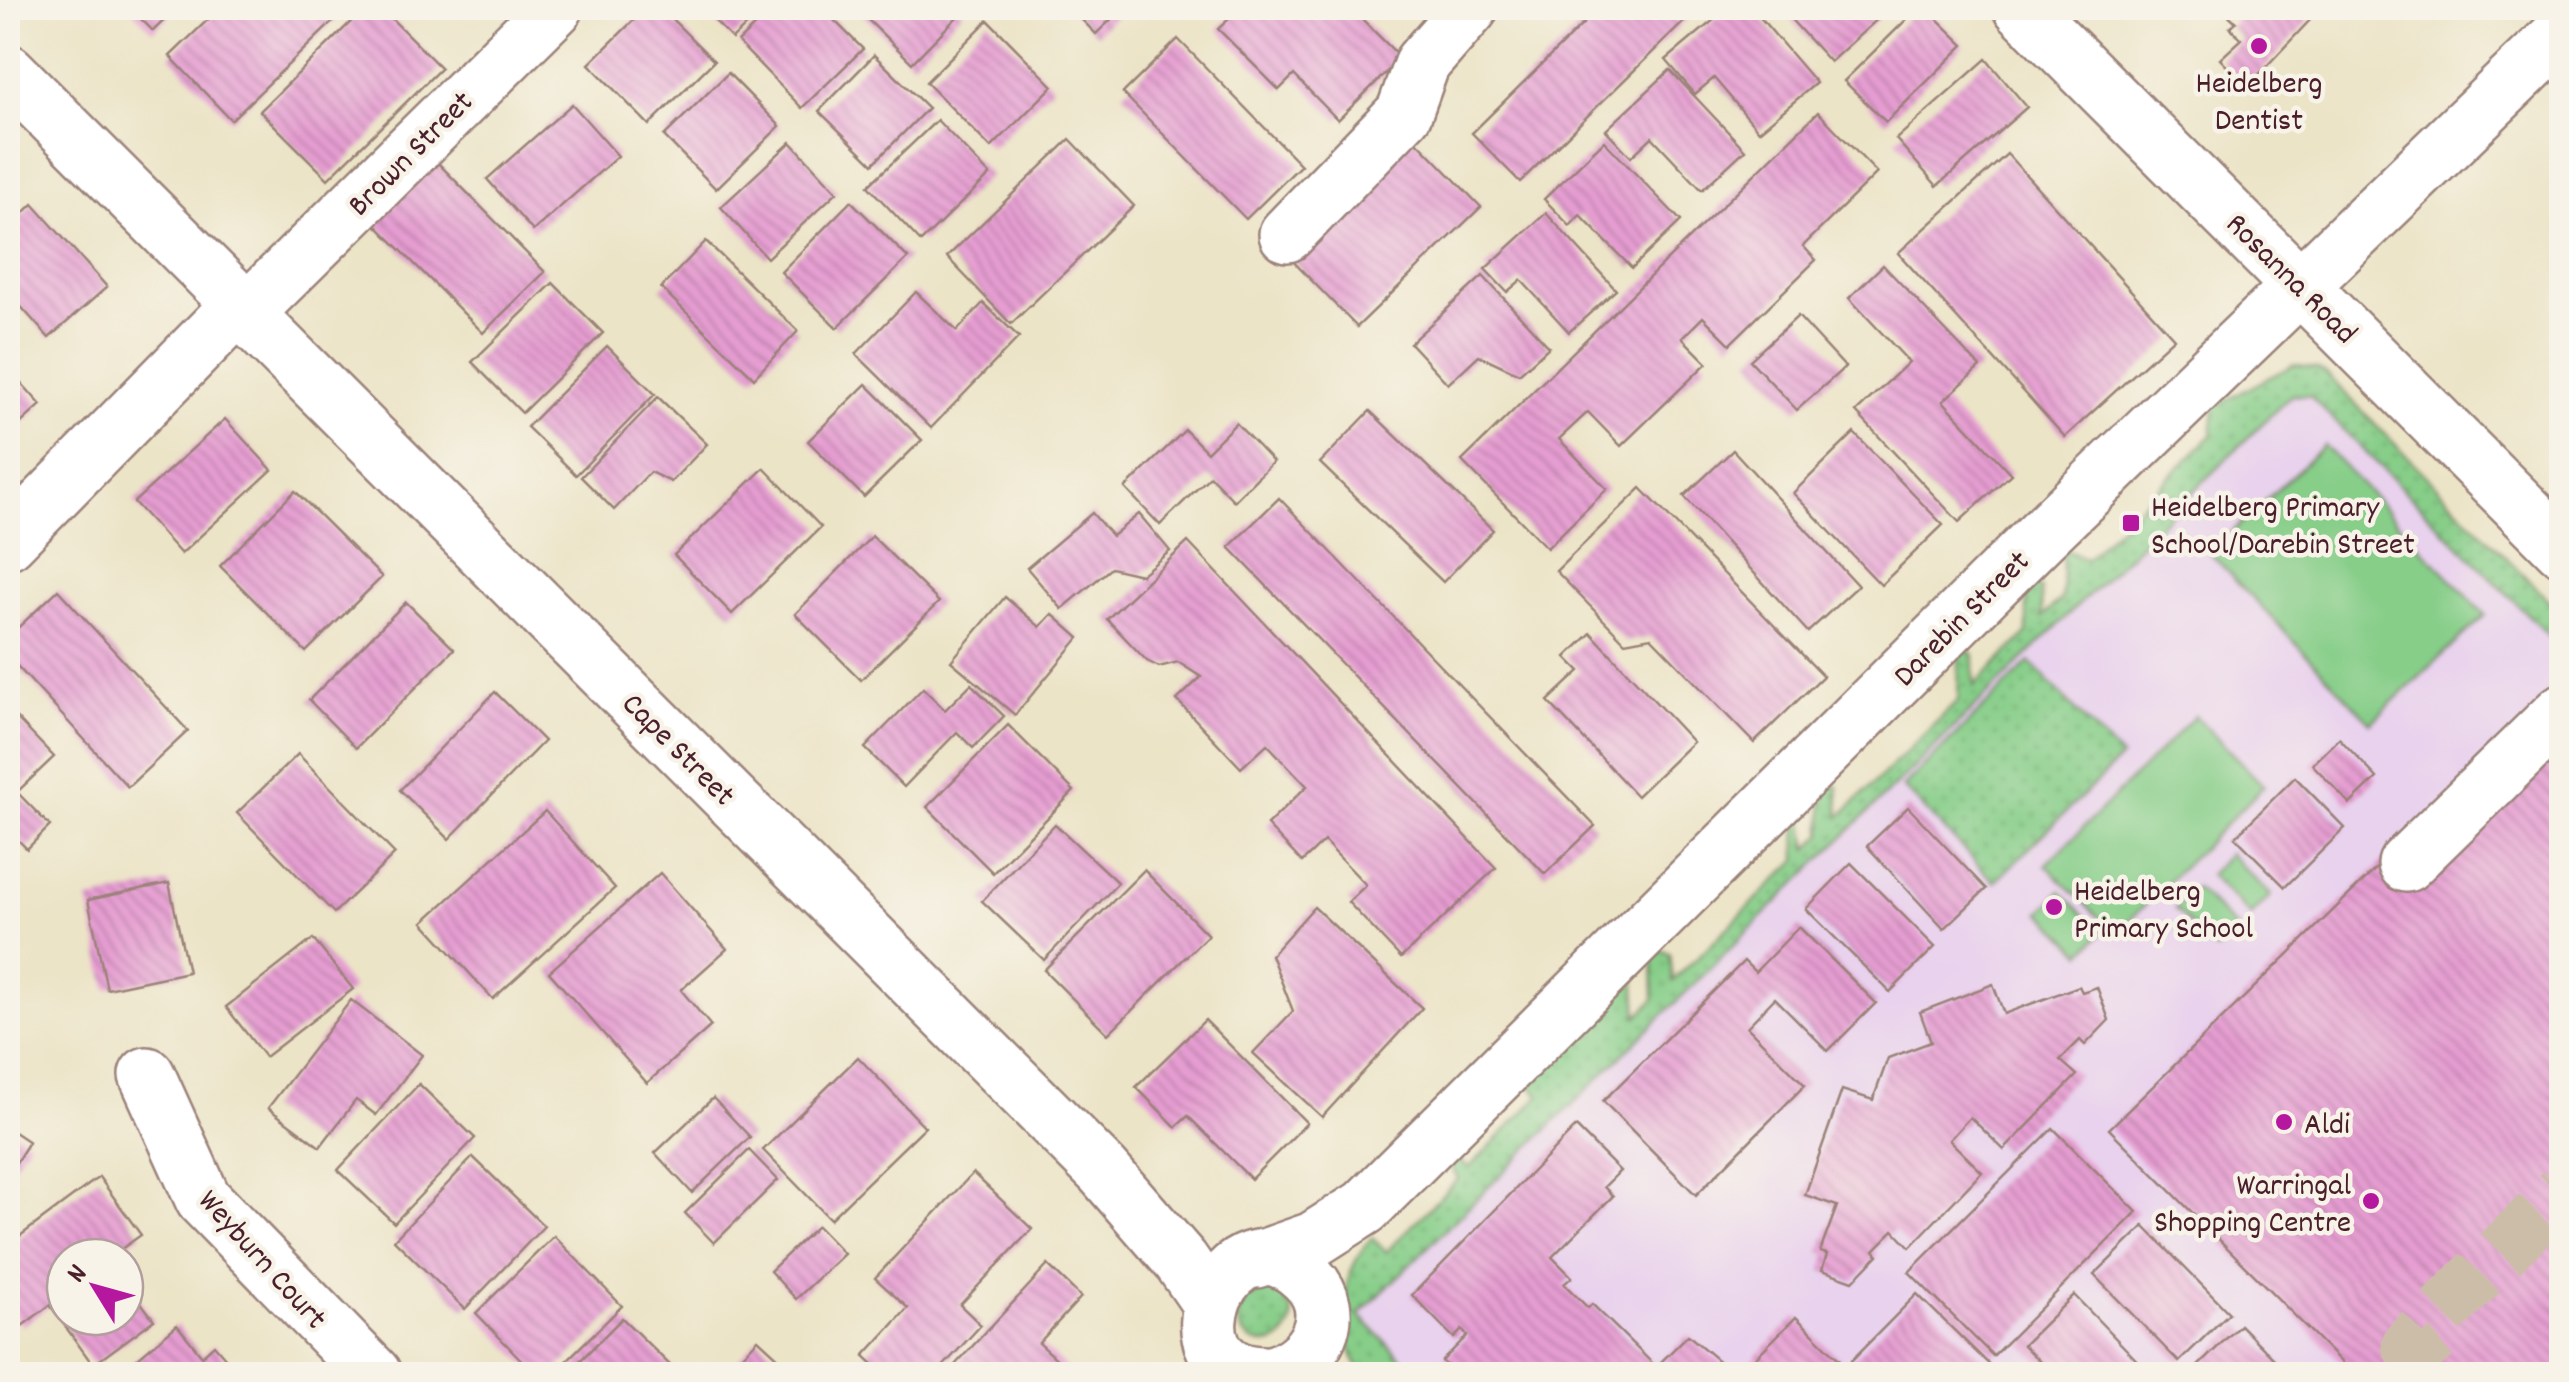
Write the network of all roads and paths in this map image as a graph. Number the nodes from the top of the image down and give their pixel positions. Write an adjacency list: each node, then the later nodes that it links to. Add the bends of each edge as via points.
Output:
1 (555, 8): 8 (main road, Brown Street)
2 (1470, 8): 6 (main road, via 1422,63 1404,113)
3 (2022, 8): 7 (main road, Rosanna Road)
4 (2562, 33): 7 (main road, Darebin Street)
5 (8, 72): 8 (main road, Cape Street)
6 (1287, 234)
7 (2302, 286): 10 (main road, Rosanna Road); 15 (main road, Darebin Street)
8 (242, 309): 9 (main road, Brown Street); 14 (main road, Cape Street)
9 (8, 542)
10 (2562, 548)
11 (2562, 712): 12 (main road)
12 (2406, 864)
13 (147, 1075): 19 (main road, Weyburn Court, via 203,1199)
14 (1103, 1171): 16 (main road, Cape Street); 18 (main road, Cape Street, via 1181,1261)
15 (1365, 1208): 16 (main road, Darebin Street, via 1313,1240); 17 (main road, Darebin Street, via 1336,1266)
16 (1252, 1262): 17 (main road, Cape Street, via 1290,1265 1305,1276); 18 (main road, via 1224,1277)
17 (1323, 1316): 22 (main road, Darebin Street, via 1314,1348 1302,1362); 23 (main road)
18 (1201, 1337): 20 (main road, Cape Street)
19 (373, 1374)
20 (1254, 1374): 21 (main road)
21 (1262, 1374)
22 (1271, 1374)
23 (1342, 1374)

